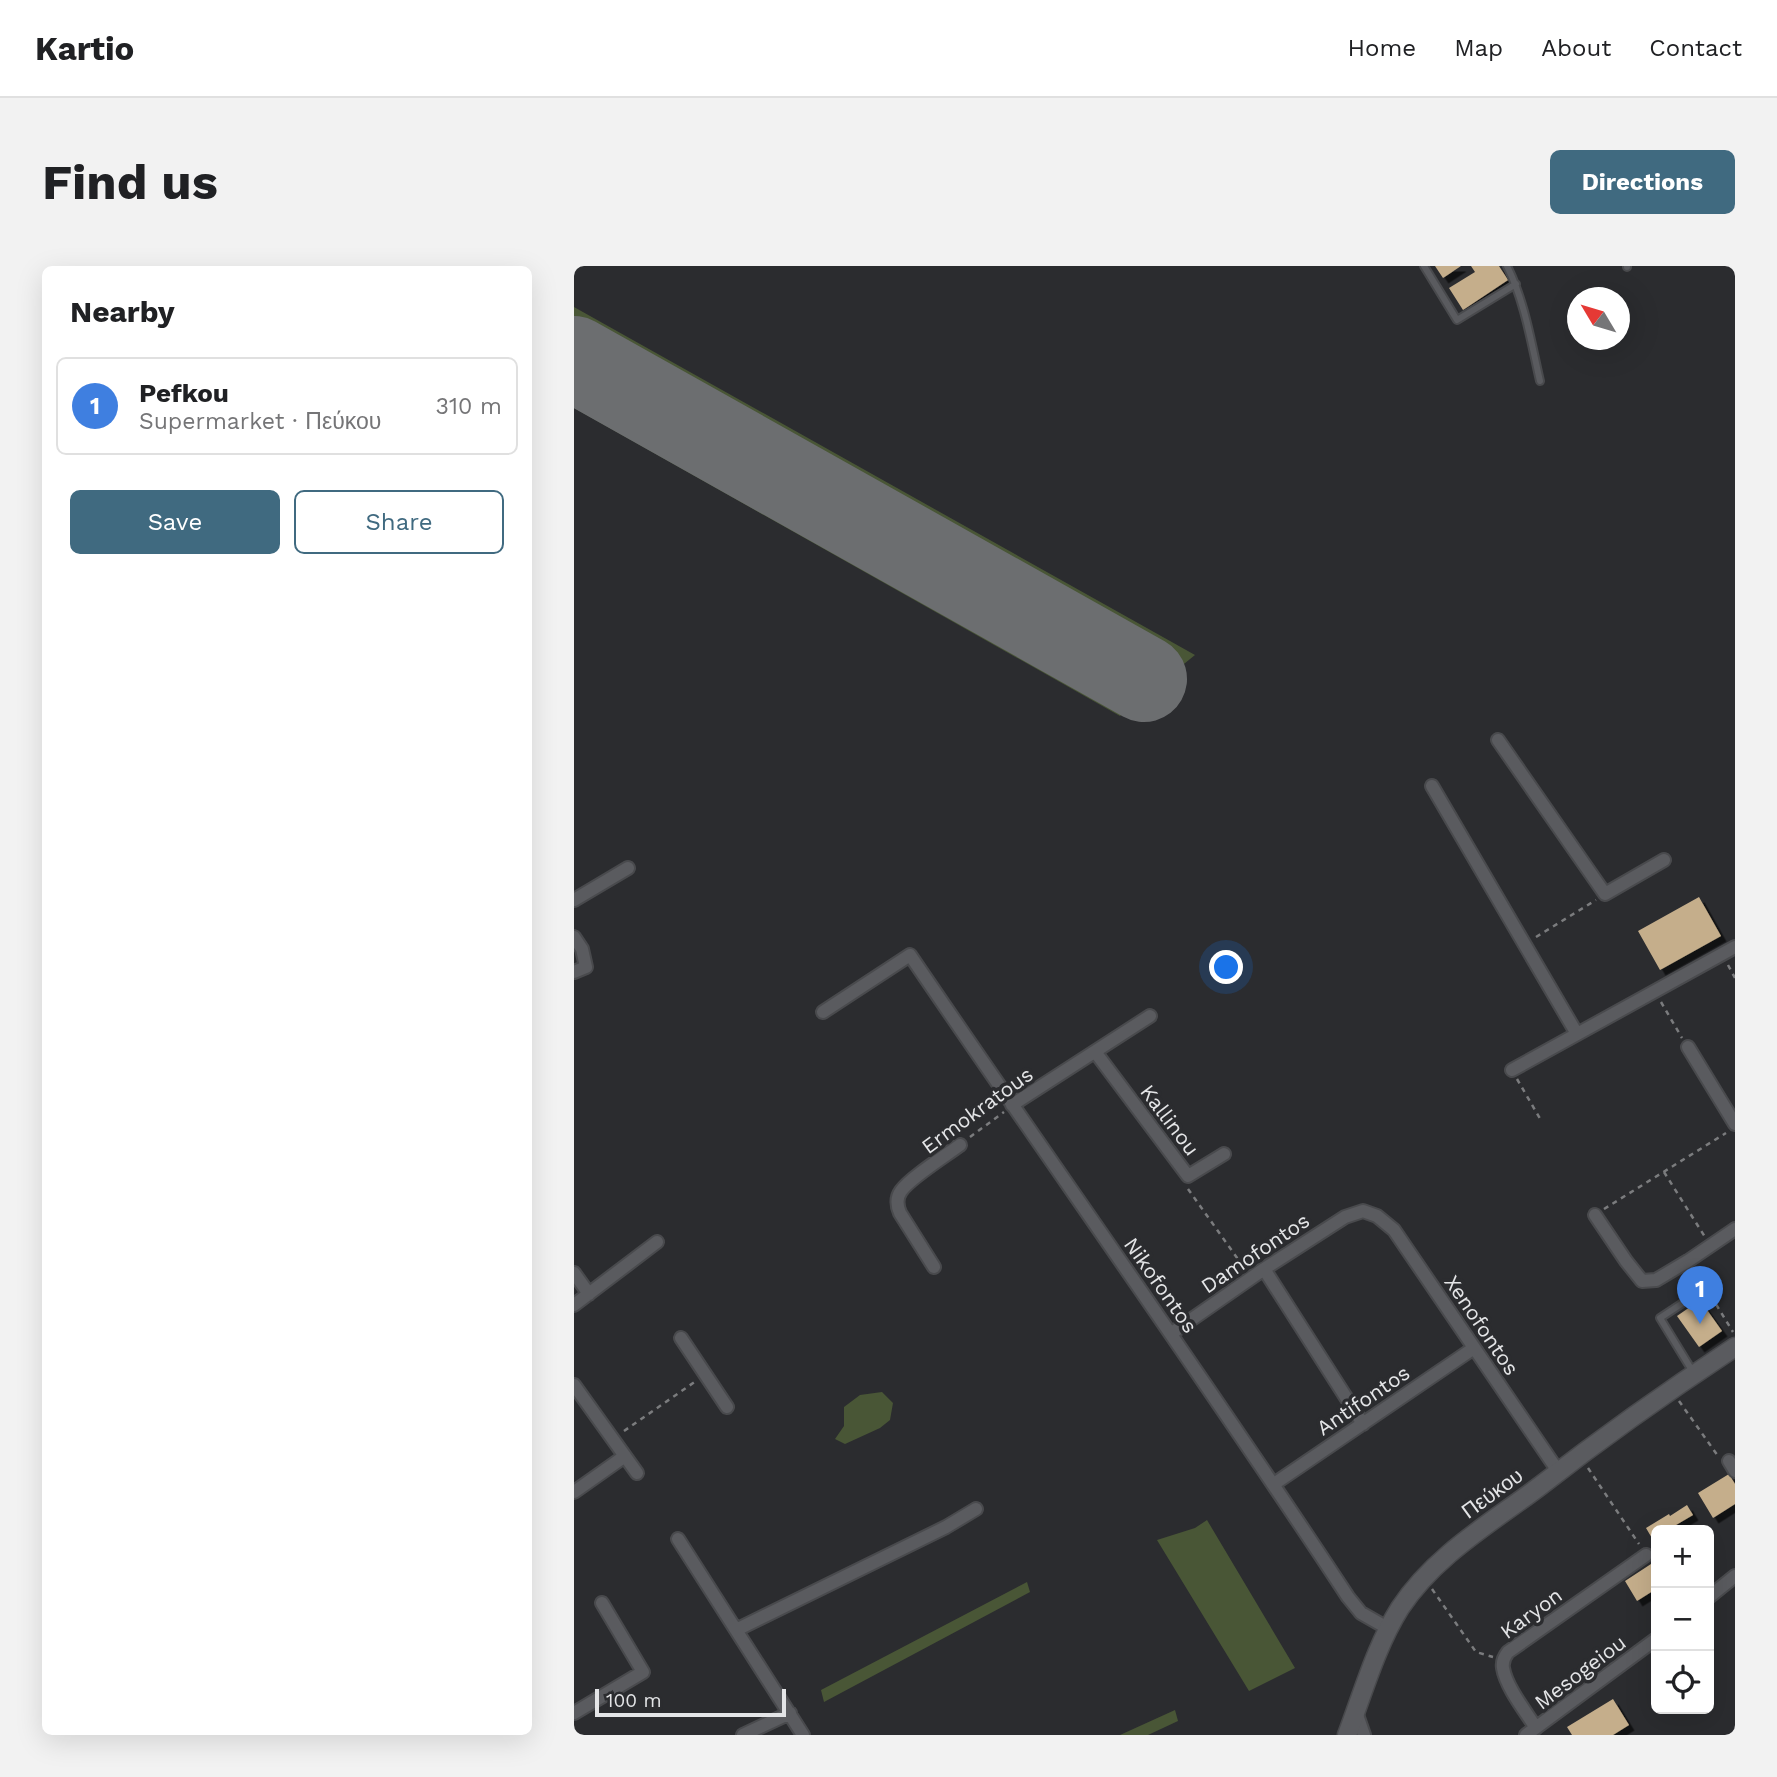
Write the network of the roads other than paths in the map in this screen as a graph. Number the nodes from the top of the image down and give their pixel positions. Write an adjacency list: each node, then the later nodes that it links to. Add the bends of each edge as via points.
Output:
1 (1424, 266): 3 (lane, via 1457,320)
2 (1507, 266): 3 (lane)
3 (1516, 284): 4 (lane)
4 (1540, 381)
5 (1498, 740): 7 (street, via 1605,894)
6 (1432, 786): 15 (street)
7 (1664, 860)
8 (628, 868): 9 (street)
9 (574, 900)
10 (574, 937): 12 (street, via 586,967)
11 (1735, 947): 15 (street)
12 (574, 972)
13 (823, 1012): 19 (street, Nikofontos, via 910,955)
14 (1150, 1016): 17 (street, Ermokratous)
15 (1577, 1034): 18 (street)
16 (1688, 1047): 20 (street)
17 (1096, 1052): 19 (street, Ermokratous); 22 (street, Kallinou, via 1188,1176)
18 (1513, 1070)
19 (1012, 1105): 33 (street, Nikofontos)
20 (1735, 1126)
21 (960, 1145): 27 (street, Ermokratous, via 908,1184 898,1197 900,1213)
22 (1224, 1154)
23 (1363, 1211): 28 (street, Damofontos, via 1345,1216); 36 (street, Xenofontos, via 1394,1230)
24 (1595, 1215): 25 (street, via 1642,1281 1656,1280)
25 (1735, 1229)
26 (657, 1242): 31 (street)
27 (934, 1268)
28 (1264, 1269): 33 (street, Damofontos); 40 (street)
29 (574, 1273): 31 (street)
30 (1707, 1287): 37 (lane, via 1660,1318)
31 (589, 1294): 32 (street)
32 (574, 1306)
33 (1172, 1333): 44 (street, Nikofontos)
34 (681, 1338): 39 (street)
35 (1735, 1347): 37 (main road, Πεύκου)
36 (1474, 1349): 40 (street, Antifontos); 42 (street, Xenofontos)
37 (1694, 1374): 42 (main road, Πεύκου)
38 (574, 1385): 41 (street)
39 (727, 1408)
40 (1363, 1424): 44 (street, Antifontos)
41 (625, 1456): 43 (street); 45 (street)
42 (1558, 1471): 52 (main road, Πεύκου, via 1449,1553 1424,1577)
43 (637, 1473)
44 (1274, 1484): 52 (street, Nikofontos, via 1348,1597 1361,1613)
45 (574, 1492)
46 (976, 1509): 53 (street)
47 (678, 1539): 53 (street)
48 (1646, 1555): 58 (street, Karyon, via 1507,1652 1503,1669)
49 (1735, 1576): 50 (street)
50 (1714, 1593)
51 (602, 1603): 56 (street, via 643,1672)
52 (1389, 1629): 55 (main road, Πεύκου)
53 (736, 1630): 57 (street)
54 (1651, 1643): 58 (street, Mesogeiou)
55 (1356, 1712): 61 (main road, Πεύκου); 62 (street)
56 (574, 1713)
57 (790, 1713): 59 (street); 60 (street)
58 (1531, 1732)
59 (743, 1735)
60 (803, 1735)
61 (1347, 1735)
62 (1364, 1735)

